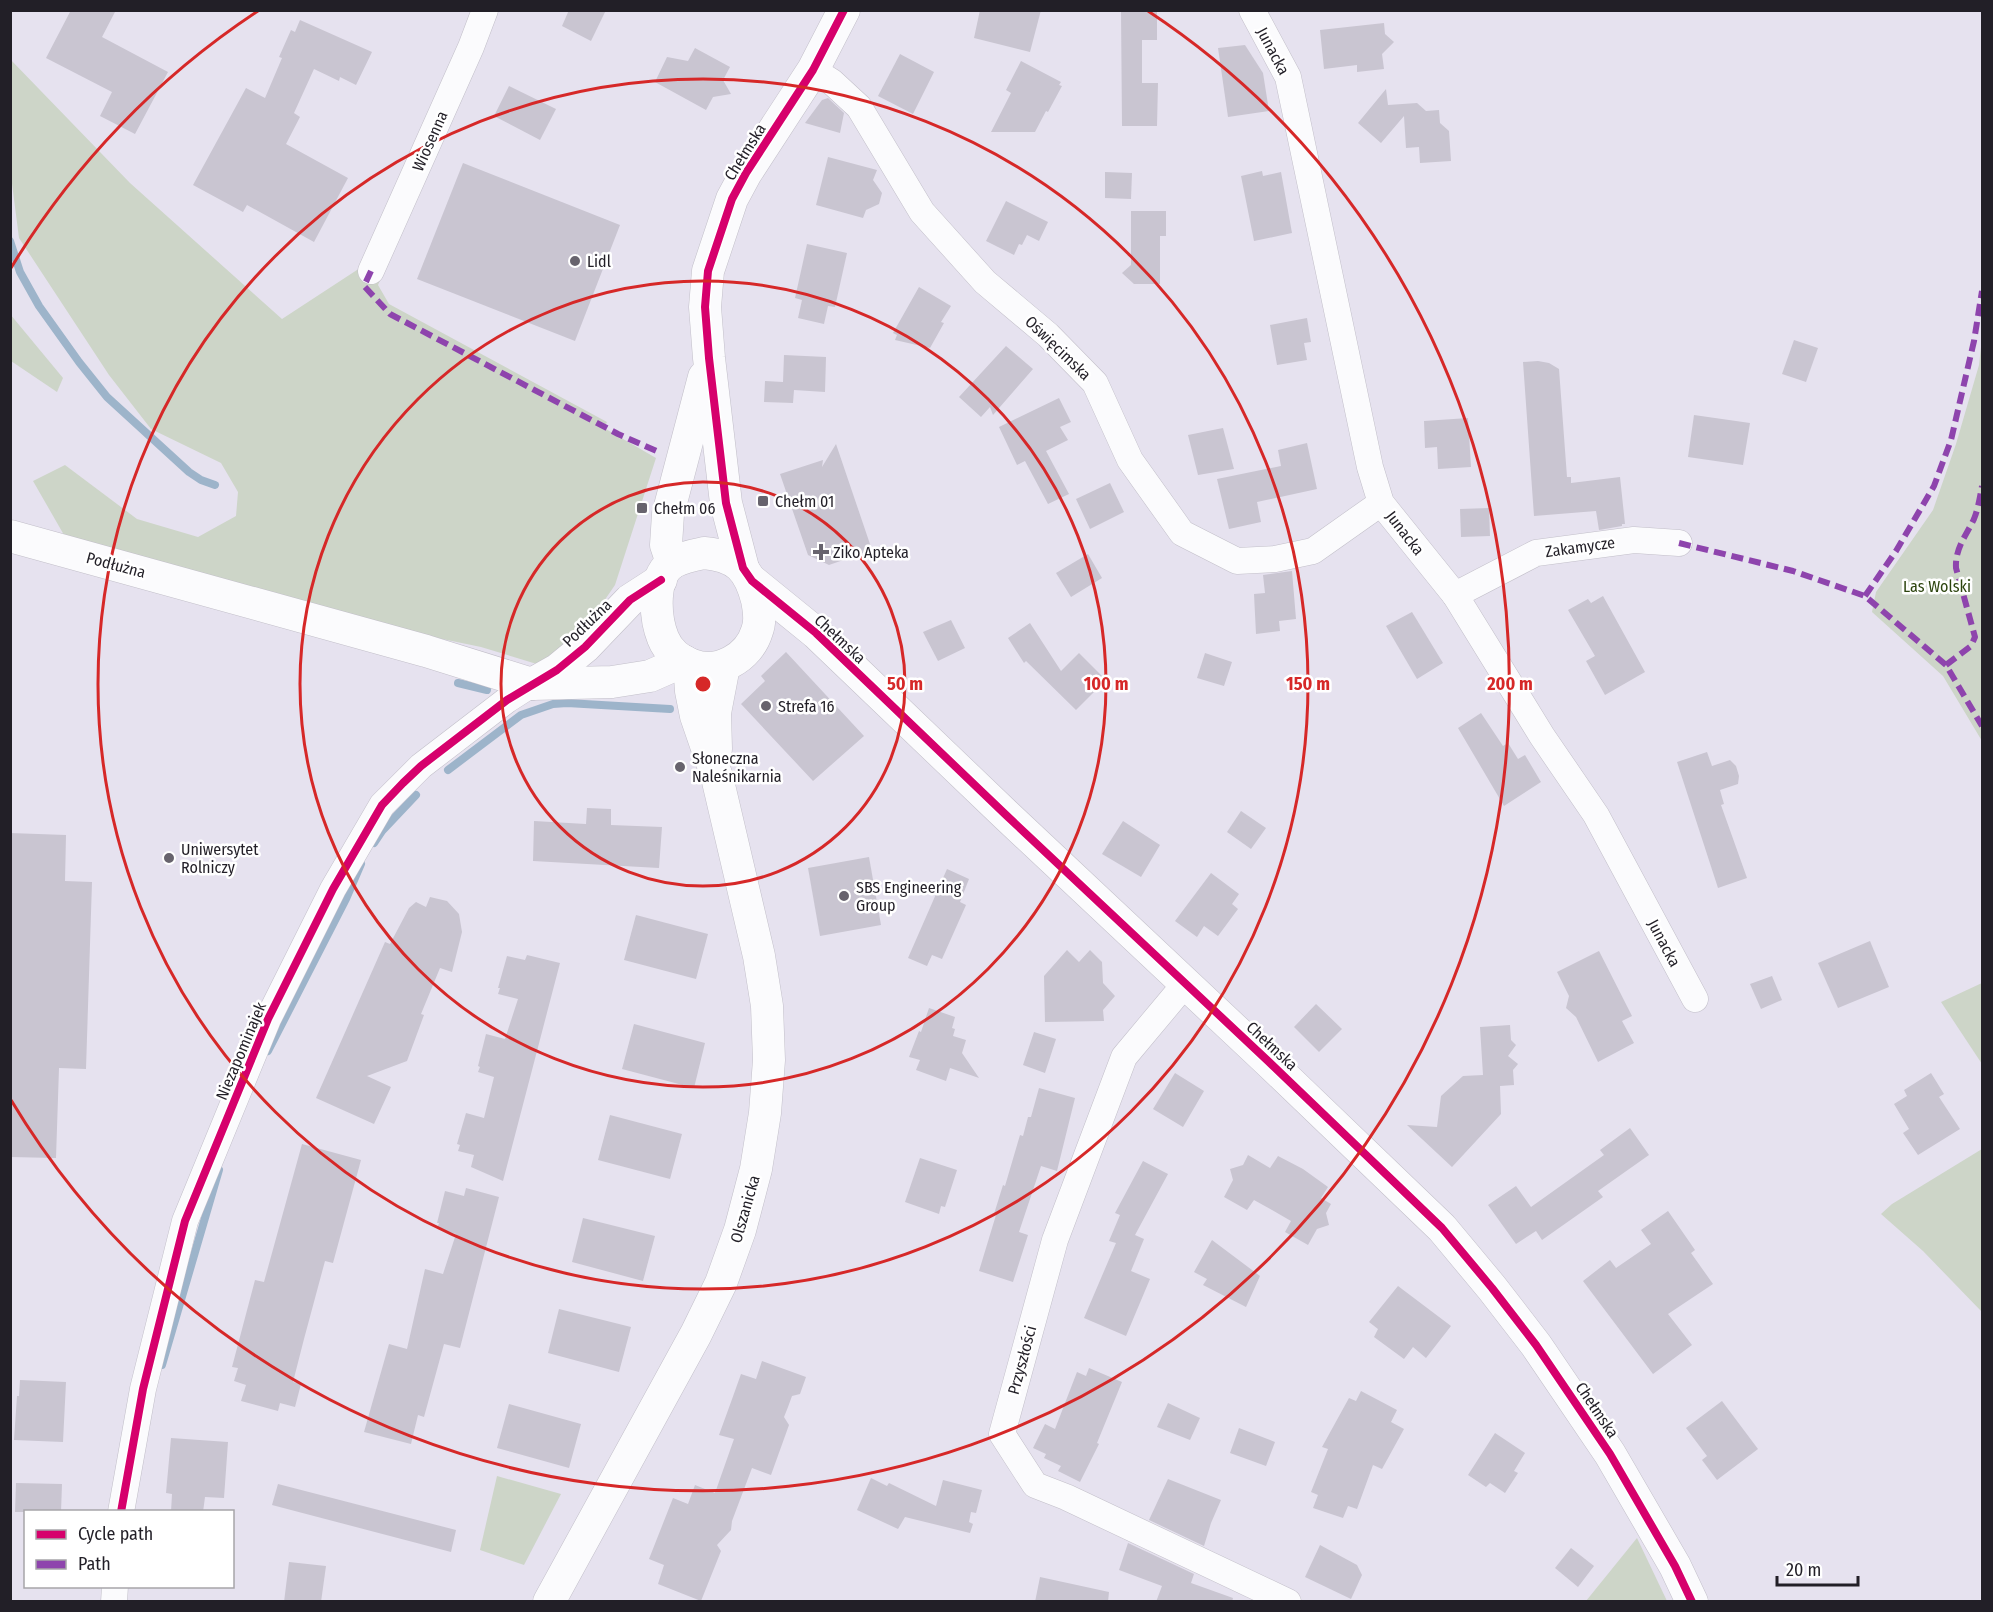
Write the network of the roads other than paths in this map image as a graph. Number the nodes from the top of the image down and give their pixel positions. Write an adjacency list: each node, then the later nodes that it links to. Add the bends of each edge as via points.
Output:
1 (485, 10): 5 (street, Wiosenna)
2 (844, 10): 4 (street, Chełmska)
3 (1252, 10): 7 (street, Junacka, via 1288,77 1370,467)
4 (813, 70): 6 (street, Chełmska, via 732,199 708,271); 7 (street, Oświęcimska, via 858,106 922,212 985,282 1048,335 1095,383 1130,460 1182,532 1237,561 1275,559 1313,551)
5 (371, 271)
6 (709, 358): 10 (street, Chełmska, via 668,514); 11 (street, Chełmska, via 726,503)
7 (1381, 503): 12 (street, Junacka)
8 (10, 536): 17 (street, Podłużna)
9 (1679, 543): 12 (street, Zakamycze, via 1634,540 1536,553)
10 (666, 572): 11 (street, via 690,555 704,553 725,557); 15 (street, via 656,596 658,626 664,642); 17 (street, Podłużna, via 630,600 585,647)
11 (747, 575): 13 (street, Chełmska); 14 (street, via 759,620)
12 (1455, 595): 20 (street, Junacka, via 1596,815)
13 (816, 633): 14 (street, Chełmska, via 789,628 772,630); 19 (street, Chełmska)
14 (749, 645): 16 (street)
15 (687, 663): 16 (street, via 699,668); 17 (street, Podłużna, via 650,676 612,682); 18 (street, Olszanicka, via 696,716)
16 (724, 666): 18 (street, Olszanicka, via 715,713)
17 (532, 684): 21 (street, Niezapominajek, via 421,766 382,805 333,889 268,1018 185,1221 143,1389)
18 (717, 777): 22 (street, Olszanicka, via 767,1006 769,1060 756,1169 721,1282)
19 (1185, 984): 23 (street, Przyszłości, via 1124,1057 1055,1240 1002,1434 1035,1485); 24 (street, Chełmska, via 1442,1228 1492,1288 1610,1454)
20 (1695, 999)
21 (121, 1510)
22 (549, 1602)
23 (1288, 1602)
24 (1692, 1602)

